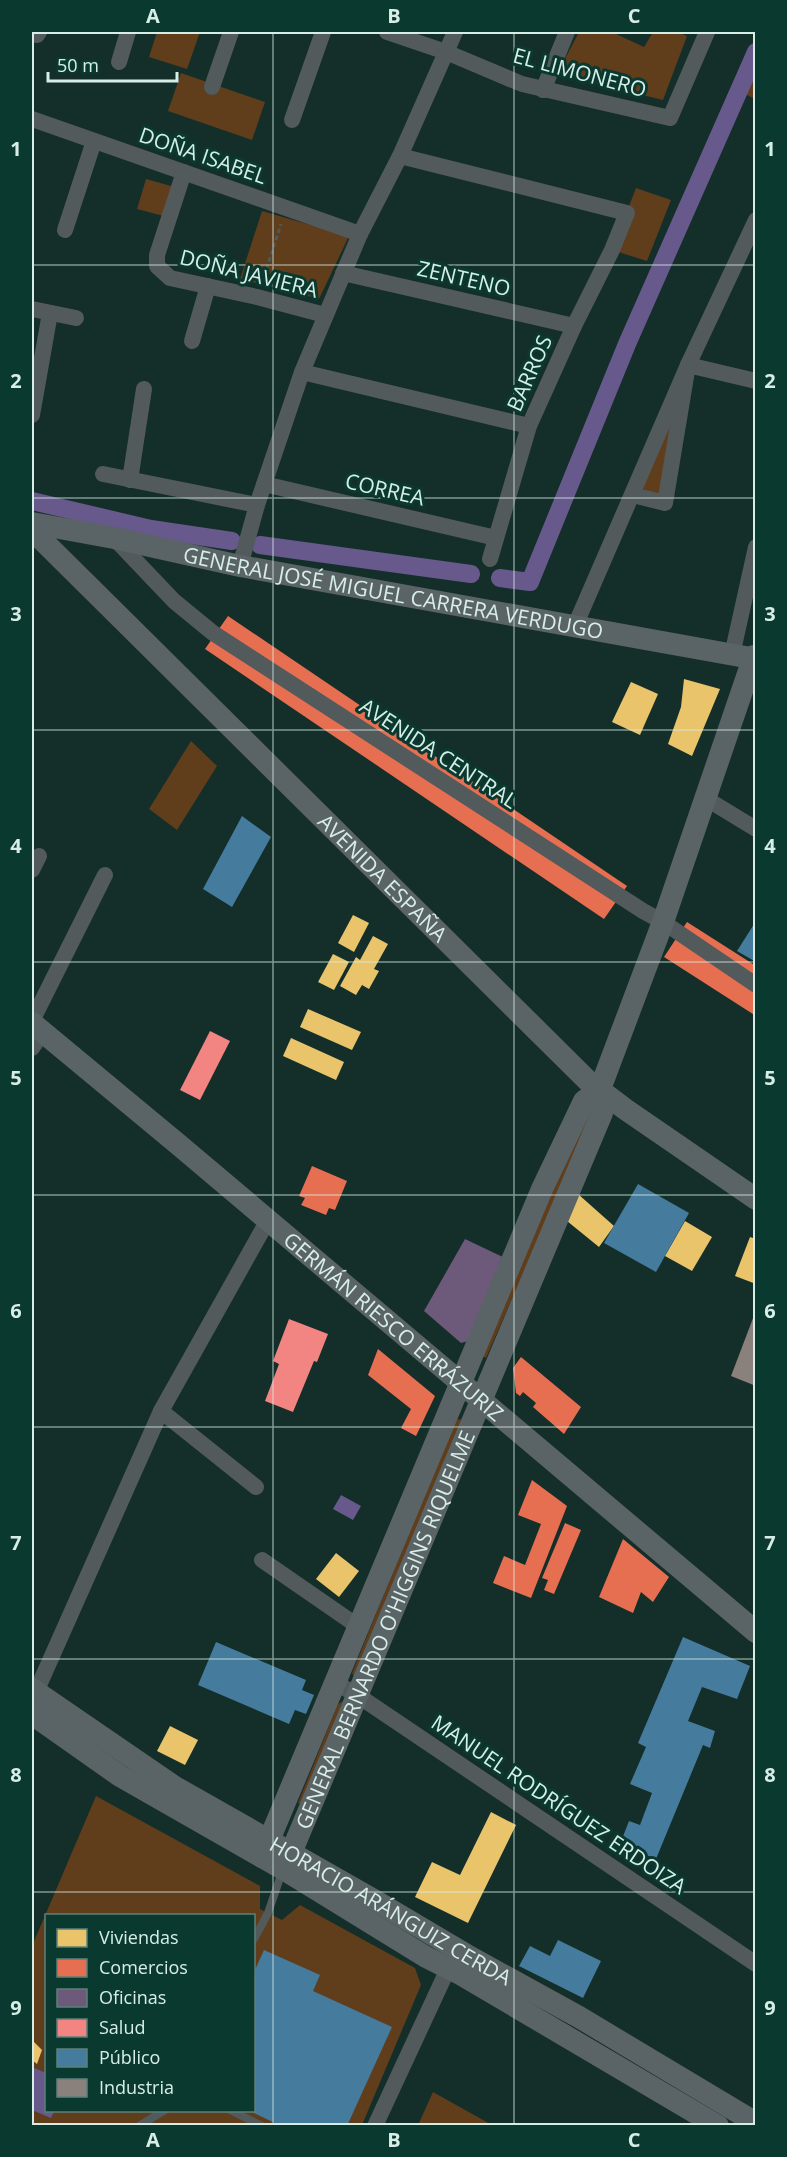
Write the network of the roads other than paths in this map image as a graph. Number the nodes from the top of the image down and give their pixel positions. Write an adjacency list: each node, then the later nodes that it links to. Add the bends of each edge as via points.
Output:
1 (129, 32): 9 (street)
2 (231, 32): 10 (street)
3 (323, 32): 13 (street)
4 (387, 32): 8 (street, EL LIMONERO)
5 (455, 32): 8 (street)
6 (567, 32): 11 (street)
7 (707, 32): 11 (street, EL LIMONERO, via 670,118)
8 (446, 52): 11 (street, EL LIMONERO); 15 (street)
9 (119, 62)
10 (212, 87)
11 (543, 90)
12 (32, 119): 14 (street, DOÑA ISABEL)
13 (292, 120)
14 (94, 141): 16 (street, DOÑA ISABEL); 18 (street)
15 (400, 156): 19 (street); 26 (street, BARROS, via 627,213)
16 (184, 172): 19 (street, DOÑA ISABEL); 21 (street, DOÑA JAVIERA, via 159,246 157,266 170,278)
17 (756, 220): 28 (street)
18 (65, 230)
19 (360, 234): 20 (street)
20 (343, 273): 24 (street); 26 (street, ZENTENO)
21 (208, 286): 24 (street, DOÑA JAVIERA); 27 (street)
22 (32, 309): 23 (street)
23 (50, 313): 25 (street); 32 (street)
24 (325, 315): 29 (street)
25 (76, 318)
26 (574, 326): 33 (street, BARROS)
27 (192, 341)
28 (688, 365): 30 (street); 37 (street); 37 (street, via 665,503)
29 (302, 372): 33 (street); 36 (street)
30 (756, 381)
31 (144, 389): 35 (street)
32 (32, 415)
33 (529, 426): 42 (street, BARROS)
34 (102, 474): 35 (street)
35 (130, 480): 38 (street)
36 (264, 484): 38 (street); 42 (street, CORREA)
37 (633, 495): 46 (street)
38 (256, 505): 45 (street)
39 (32, 523): 41 (street, GENERAL JOSÉ MIGUEL CARRERA VERDUGO)
40 (32, 530): 54 (street, AVENIDA ESPAÑA)
41 (114, 538): 45 (street, GENERAL JOSÉ MIGUEL CARRERA VERDUGO); 51 (street, AVENIDA CENTRAL, via 174,601 213,633)
42 (496, 538): 44 (street, BARROS)
43 (756, 547): 47 (street)
44 (490, 559)
45 (240, 566): 46 (street, GENERAL JOSÉ MIGUEL CARRERA VERDUGO)
46 (575, 626): 47 (street, GENERAL JOSÉ MIGUEL CARRERA VERDUGO)
47 (747, 656): 48 (street, GENERAL BERNARDO O'HIGGINS RIQUELME)
48 (705, 798): 49 (street); 51 (street, GENERAL BERNARDO O'HIGGINS RIQUELME)
49 (756, 829)
50 (105, 875): 53 (street)
51 (663, 922): 52 (street, AVENIDA CENTRAL); 54 (street, GENERAL BERNARDO O'HIGGINS RIQUELME)
52 (756, 985)
53 (34, 1031): 56 (street, GERMÁN RIESCO ERRÁZURIZ)
54 (600, 1089): 55 (street, AVENIDA ESPAÑA); 57 (street, GENERAL BERNARDO O'HIGGINS RIQUELME, via 584,1101); 58 (street, GENERAL BERNARDO O'HIGGINS RIQUELME, via 602,1113)
55 (756, 1199)
56 (268, 1220): 57 (street, GERMÁN RIESCO ERRÁZURIZ); 59 (street)
57 (460, 1382): 58 (street, GERMÁN RIESCO ERRÁZURIZ); 62 (street, GENERAL BERNARDO O'HIGGINS RIQUELME)
58 (481, 1400): 63 (street, GERMÁN RIESCO ERRÁZURIZ); 65 (street, GENERAL BERNARDO O'HIGGINS RIQUELME)
59 (160, 1411): 60 (street); 66 (street)
60 (256, 1487)
61 (262, 1560): 62 (street)
62 (359, 1628): 64 (street, GENERAL BERNARDO O'HIGGINS RIQUELME)
63 (756, 1632)
64 (336, 1683): 65 (street, MANUEL RODRÍGUEZ ERDOIZA); 67 (street, GENERAL BERNARDO O'HIGGINS RIQUELME)
65 (357, 1695): 68 (street, GENERAL BERNARDO O'HIGGINS RIQUELME); 71 (street, MANUEL RODRÍGUEZ ERDOIZA)
66 (33, 1699): 67 (street, HORACIO ARÁNGUIZ CERDA, via 176,1787)
67 (266, 1849): 68 (street, HORACIO ARÁNGUIZ CERDA)
68 (287, 1861): 69 (lane); 70 (street, HORACIO ARÁNGUIZ CERDA)
69 (255, 1937)
70 (453, 1959): 74 (street, HORACIO ARÁNGUIZ CERDA, via 579,2017); 77 (street); 78 (street, HORACIO ARÁNGUIZ CERDA)
71 (756, 1964)
72 (162, 2112): 75 (lane)
73 (234, 2112): 76 (lane)
74 (756, 2123)
75 (138, 2126)
76 (262, 2126)
77 (375, 2126)
78 (718, 2126)

